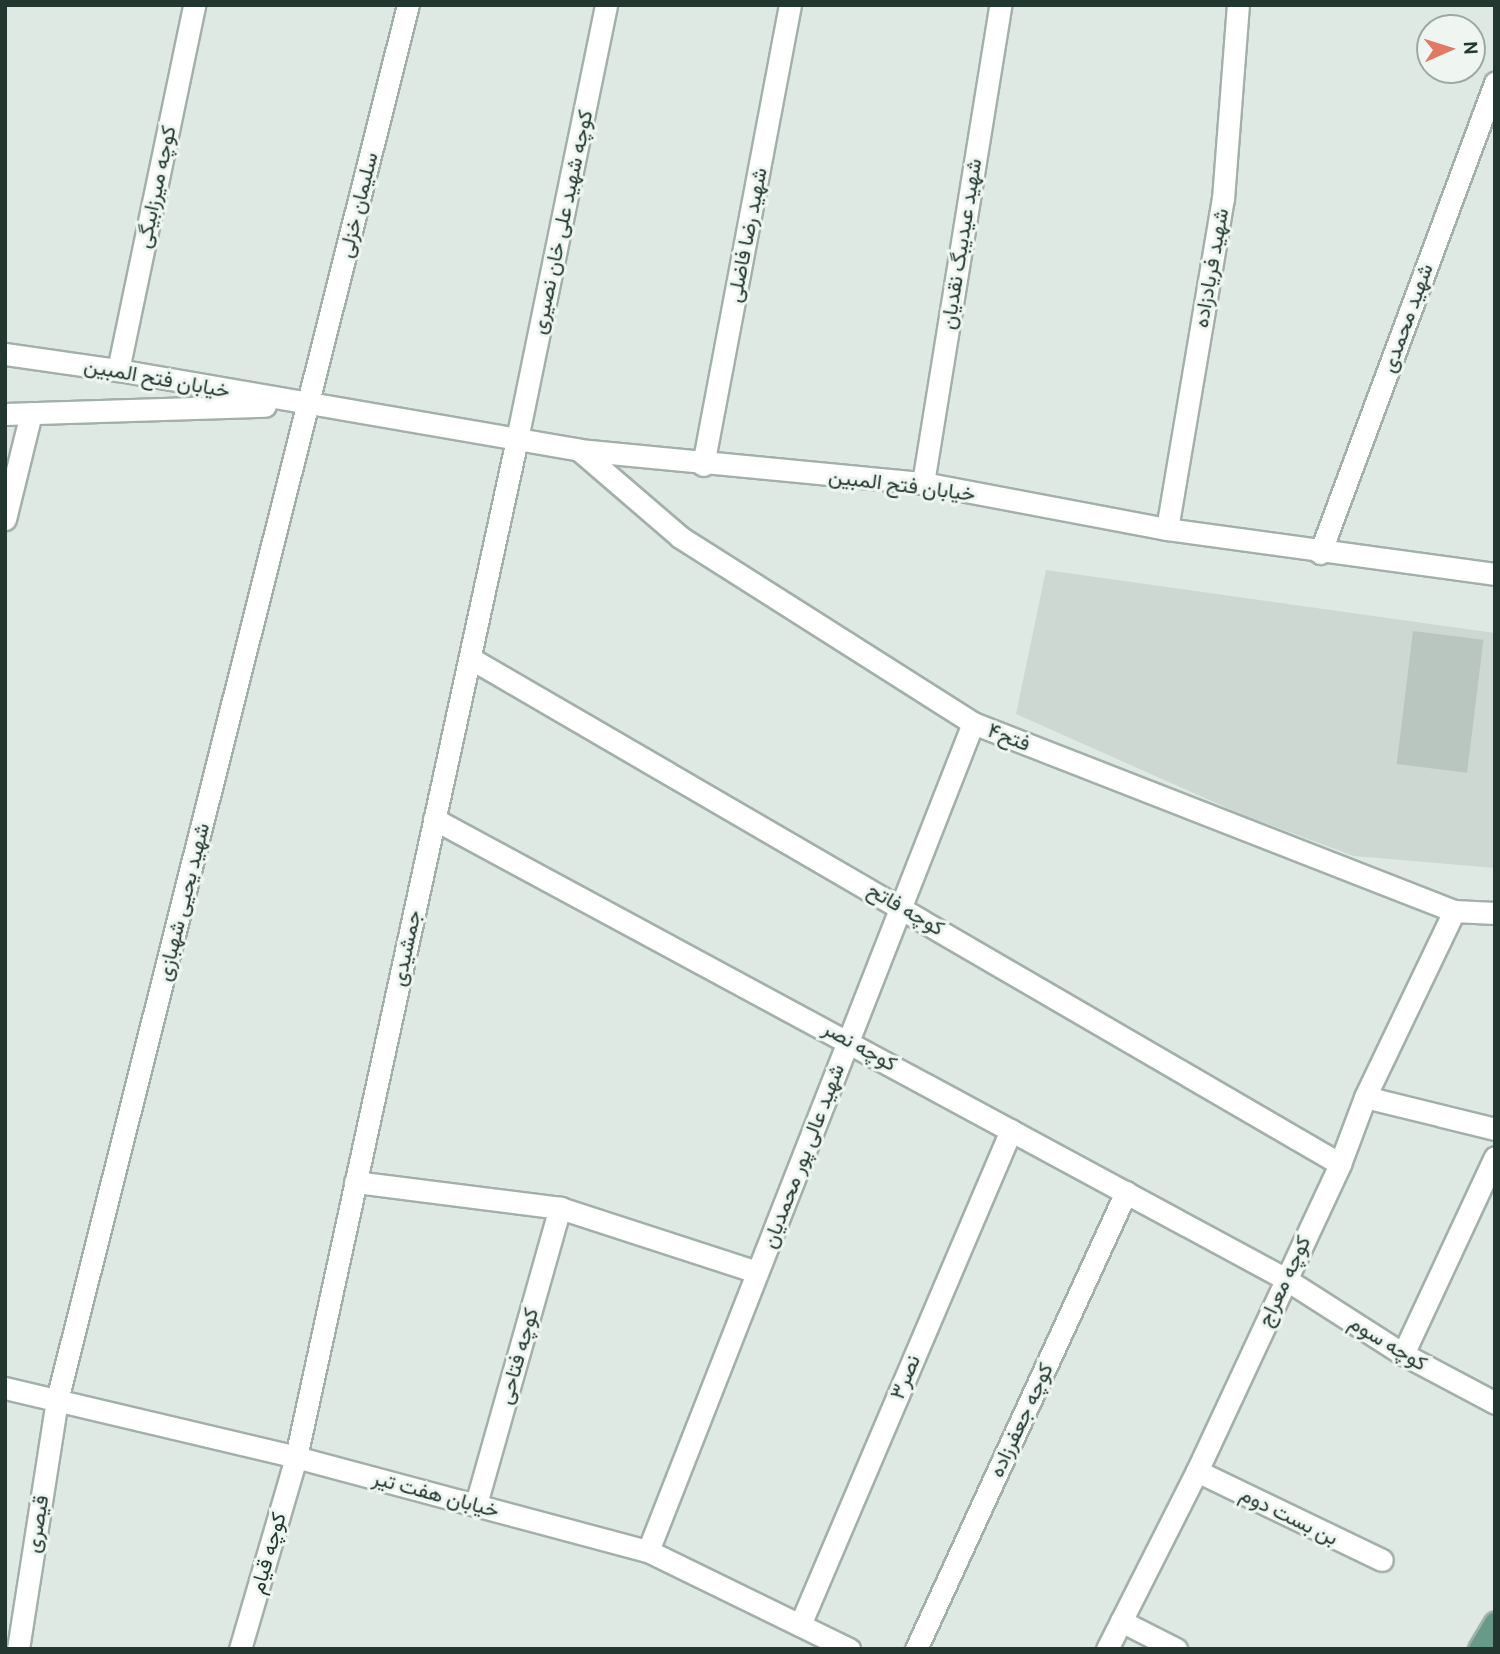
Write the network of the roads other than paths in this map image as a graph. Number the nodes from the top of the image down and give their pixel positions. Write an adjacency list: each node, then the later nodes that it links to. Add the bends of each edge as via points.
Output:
1 (194, 5): 9 (street, کوچه میرزابیگی)
2 (408, 5): 10 (street, سلیمان خزلی)
3 (606, 5): 13 (street, کوچه شهید علی خان نصیری)
4 (790, 5): 15 (street, شهید رضا فاضلی)
5 (1000, 5): 16 (street, شهید عیدیبگ نقدیان)
6 (1238, 5): 18 (street, شهید فریادزاده, via 1223,200)
7 (1495, 83): 19 (street, شهید محمدی)
8 (5, 354): 9 (street, خیابان فتح المبین)
9 (118, 370): 10 (street, خیابان فتح المبین)
10 (309, 404): 11 (street, خیابان فتح المبین); 13 (street, خیابان فتح المبین); 40 (street, شهید یحیی شهبازی)
11 (31, 413): 12 (street, خیابان فتح المبین); 17 (street)
12 (5, 414)
13 (517, 439): 14 (street, خیابان فتح المبین); 21 (street, جمشیدی)
14 (579, 450): 15 (street, خیابان فتح المبین); 22 (street, فتح۴, via 680,537)
15 (704, 465): 16 (street, خیابان فتح المبین)
16 (923, 483): 18 (street, خیابان فتح المبین)
17 (5, 519)
18 (1167, 529): 19 (street, خیابان فتح المبین)
19 (1320, 553): 20 (street, خیابان فتح المبین)
20 (1495, 574)
21 (470, 658): 23 (street, جمشیدی); 24 (street, کوچه فاتح)
22 (973, 723): 24 (street, شهید عالی پور محمدیان); 25 (street, فتح۴)
23 (434, 819): 27 (street, کوچه نصر); 33 (street, جمشیدی)
24 (901, 906): 27 (street, شهید عالی پور محمدیان); 32 (street, کوچه فاتح)
25 (1454, 911): 26 (street, فتح۴); 28 (street, کوچه معراج)
26 (1495, 914)
27 (849, 1040): 30 (street, کوچه نصر); 36 (street, شهید عالی پور محمدیان)
28 (1365, 1097): 29 (street); 32 (street, کوچه معراج)
29 (1495, 1129)
30 (1011, 1130): 34 (street, کوچه نصر); 49 (street, نصر۳)
31 (1495, 1157): 38 (street)
32 (1340, 1164): 37 (street, کوچه معراج)
33 (355, 1182): 35 (street); 42 (street, جمشیدی)
34 (1126, 1192): 37 (street, کوچه نصر); 53 (street, کوچه جعفرزاده)
35 (561, 1208): 36 (street); 44 (street, کوچه فتاحی)
36 (757, 1272): 45 (street, شهید عالی پور محمدیان)
37 (1284, 1278): 38 (street, کوچه سوم); 43 (street, کوچه معراج)
38 (1403, 1354): 41 (street, کوچه سوم)
39 (5, 1388): 40 (street, خیابان هفت تیر)
40 (57, 1400): 42 (street, خیابان هفت تیر); 50 (street, قیصری)
41 (1495, 1403)
42 (296, 1457): 44 (street, خیابان هفت تیر); 51 (street, کوچه قیام)
43 (1197, 1471): 46 (street, بن بست دوم); 47 (street, کوچه معراج)
44 (476, 1504): 45 (street, خیابان هفت تیر)
45 (648, 1551): 49 (street, خیابان هفت تیر)
46 (1382, 1560)
47 (1122, 1621): 54 (street, کوچه معراج); 55 (street)
48 (1495, 1622): 56 (main road)
49 (800, 1625): 52 (street, خیابان هفت تیر)
50 (14, 1640)
51 (240, 1649)
52 (849, 1649)
53 (916, 1649)
54 (1107, 1649)
55 (1176, 1649)
56 (1479, 1649)

